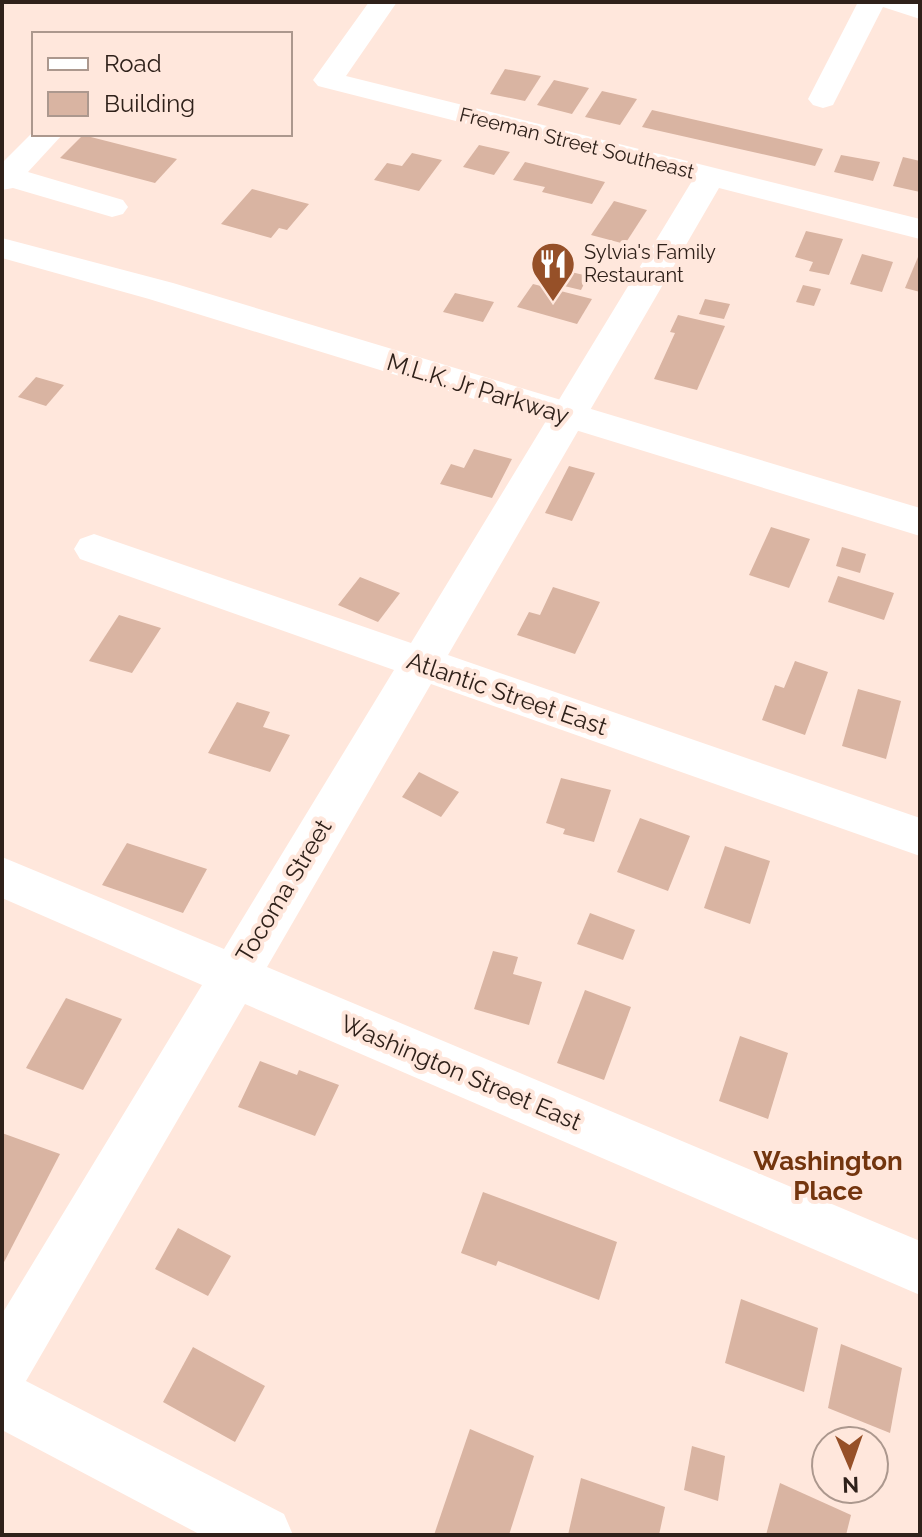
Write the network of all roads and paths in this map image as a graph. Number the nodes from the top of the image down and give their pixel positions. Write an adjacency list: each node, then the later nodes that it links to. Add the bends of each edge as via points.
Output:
1 (383, 2): 7 (street, Freeman Street Southeast, via 328,80)
2 (872, 2): 5 (street)
3 (894, 2): 4 (street)
4 (920, 11)
5 (823, 99)
6 (46, 136): 8 (street)
7 (710, 177): 10 (street, Freeman Street Southeast); 13 (street, Tocoma Street)
8 (5, 179): 9 (street)
9 (112, 207)
10 (920, 229)
11 (2, 237): 12 (street, M.L.K. Jr Parkway)
12 (19, 251): 13 (street, M.L.K. Jr Parkway)
13 (569, 417): 14 (street, M.L.K. Jr Parkway); 16 (street, Tocoma Street)
14 (920, 522)
15 (94, 549): 16 (street, Atlantic Street East)
16 (421, 664): 17 (street, Atlantic Street East); 19 (street, Tocoma Street)
17 (920, 837)
18 (2, 877): 19 (street, Washington Street East)
19 (233, 976): 20 (street, Washington Street East); 21 (street, Tocoma Street)
20 (920, 1268)
21 (2, 1367)
22 (2, 1399): 23 (street)
23 (263, 1535)

